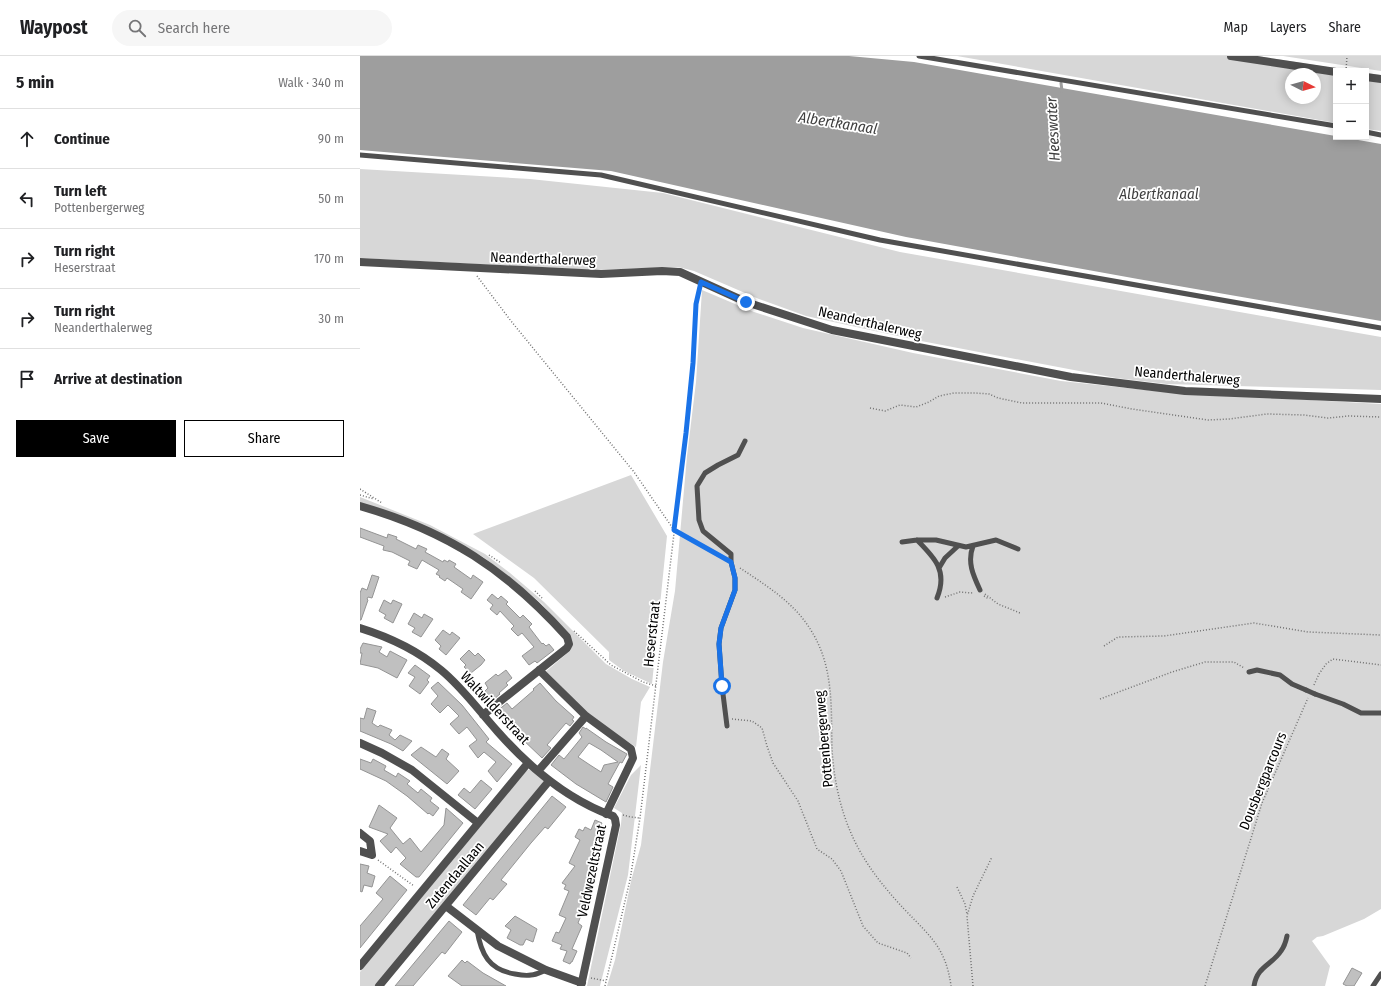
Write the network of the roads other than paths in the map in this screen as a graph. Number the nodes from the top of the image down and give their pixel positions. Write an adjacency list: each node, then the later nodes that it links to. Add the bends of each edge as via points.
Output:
1 (919, 56): 6 (lane)
2 (1231, 56): 3 (street)
3 (1333, 72)
4 (1369, 77): 5 (street)
5 (1381, 79)
6 (1333, 125)
7 (1369, 133): 8 (lane)
8 (1381, 135)
9 (360, 154): 11 (lane, via 600,175 880,240)
10 (360, 262): 12 (street, Neanderthalerweg, via 601,274 680,272 746,302 832,330 1071,377 1185,391)
11 (1381, 328)
12 (1381, 399)
13 (745, 441): 29 (lane, via 738,455 705,473 696,486 699,520 703,531 731,554 735,578 735,590 721,628 719,644)
14 (360, 506): 24 (street, via 391,515 454,543 498,571 529,597 550,617 569,641 567,648)
15 (917, 540): 16 (lane); 17 (lane, via 936,540); 20 (lane)
16 (902, 542)
17 (958, 546): 18 (lane); 20 (lane)
18 (974, 546): 19 (lane, via 996,540); 21 (lane, via 970,564)
19 (1018, 549)
20 (939, 568): 22 (lane, via 942,583)
21 (978, 592)
22 (937, 598)
23 (360, 628): 27 (street, Waltwilderstraat, via 422,656 456,684)
24 (539, 670): 27 (street); 28 (street)
25 (1249, 672): 26 (lane, via 1257,670 1280,675 1292,684 1361,713)
26 (1381, 713)
27 (484, 715): 31 (street, Waltwilderstraat)
28 (586, 716): 32 (street); 34 (street, Veldwezeltstraat, via 631,749 633,758)
29 (727, 726)
30 (360, 743): 35 (street, via 412,770)
31 (528, 763): 32 (street, Waltwilderstraat); 35 (street, Zutendaallaan)
32 (538, 771): 33 (street, Waltwilderstraat)
33 (550, 780): 34 (street, Waltwilderstraat, via 577,800); 38 (street, Zutendaallaan)
34 (606, 814): 44 (street, Veldwezeltstraat, via 613,816 616,825)
35 (478, 823): 41 (street, Zutendaallaan)
36 (360, 833): 37 (street, via 370,841 372,855)
37 (360, 851)
38 (446, 906): 39 (street); 45 (street, Zutendaallaan)
39 (477, 930): 42 (street, via 498,946); 42 (lane, via 479,943 488,960 503,971 532,976)
40 (1287, 936): 46 (lane, via 1281,952 1258,973)
41 (360, 966)
42 (546, 970): 44 (street)
43 (1381, 974): 47 (lane)
44 (581, 985)
45 (379, 986)
46 (1254, 986)
47 (1373, 986)

